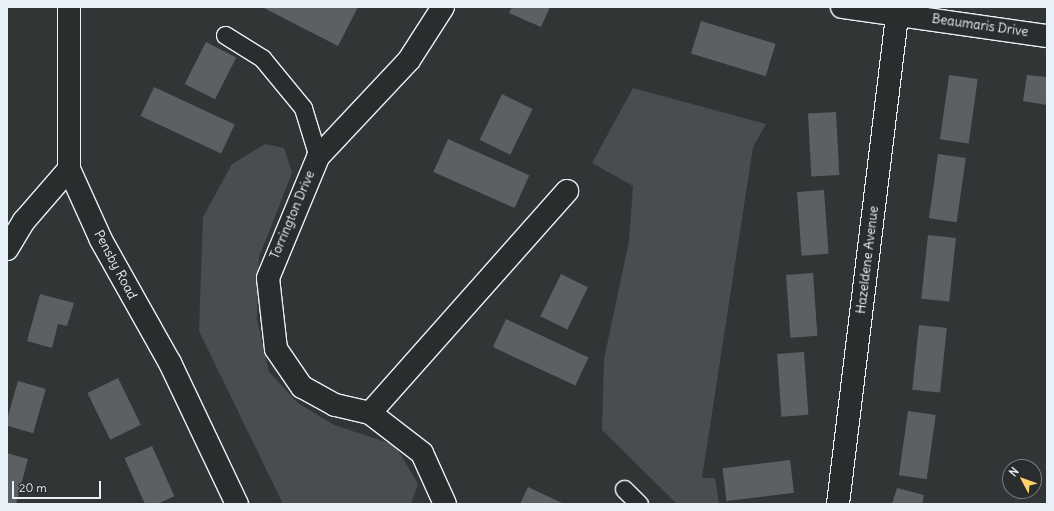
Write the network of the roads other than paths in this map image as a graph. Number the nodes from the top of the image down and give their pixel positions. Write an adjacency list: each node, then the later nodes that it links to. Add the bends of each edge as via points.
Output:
1 (69, 7): 9 (street, Pensby Road)
2 (443, 7): 8 (street, Torrington Drive, via 409,60)
3 (842, 7): 5 (street, Beaumaris Drive)
4 (962, 14): 5 (street, Beaumaris Drive); 7 (street, Beaumaris Drive)
5 (897, 16): 17 (street, Hazeldene Avenue)
6 (225, 35): 8 (lane, via 262,58 304,108)
7 (1047, 36)
8 (318, 157): 12 (street, Torrington Drive, via 268,278 276,349 302,387 335,405)
9 (69, 169): 11 (street, via 24,221); 14 (street, Pensby Road, via 101,240 170,363)
10 (567, 191): 12 (street)
11 (7, 249)
12 (370, 413): 15 (street, Torrington Drive, via 422,453)
13 (624, 489): 16 (lane)
14 (236, 504)
15 (445, 504)
16 (639, 504)
17 (838, 504)

